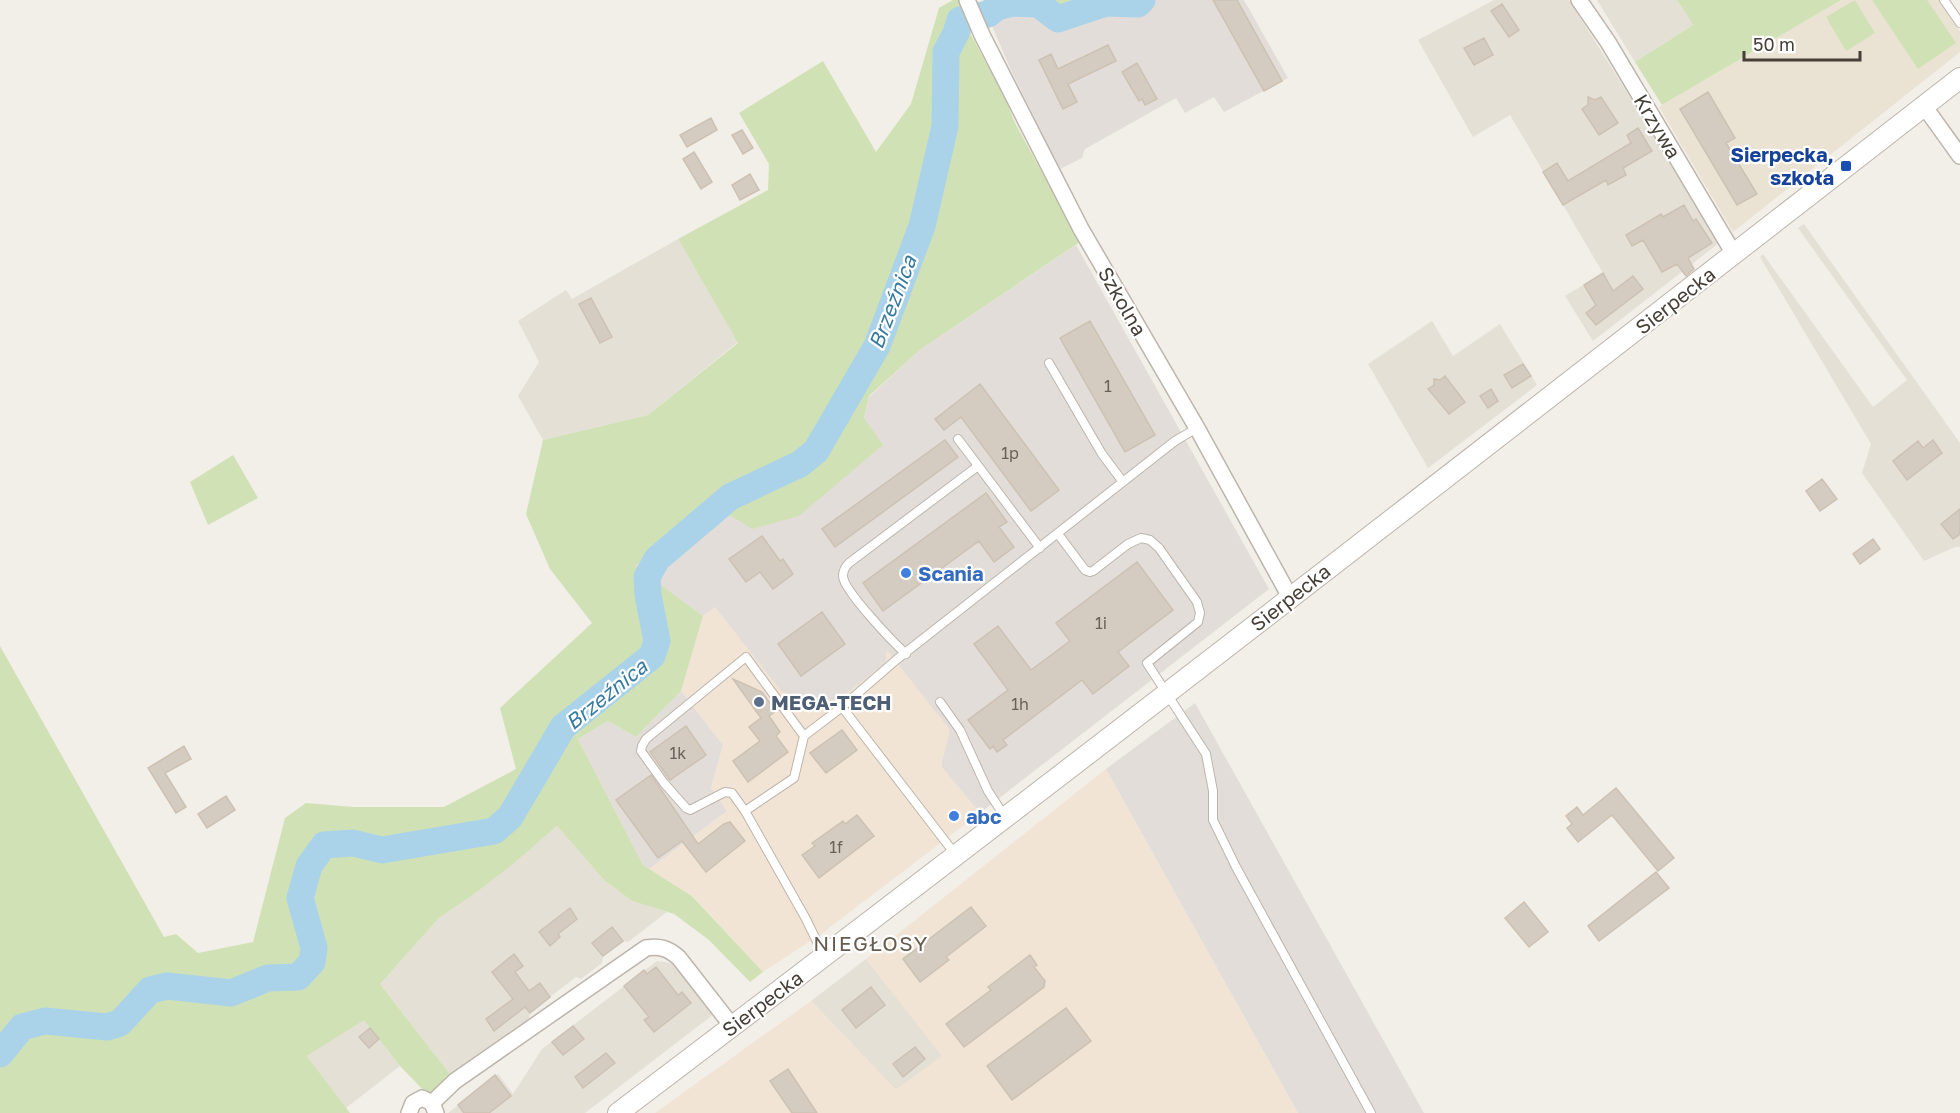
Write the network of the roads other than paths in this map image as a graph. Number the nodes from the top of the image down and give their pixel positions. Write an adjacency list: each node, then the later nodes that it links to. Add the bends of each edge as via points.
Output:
1 (968, 0): 10 (street, Szkolna, via 1081,229)
2 (1579, 0): 8 (street, Krzywa)
3 (1944, 0): 4 (lane)
4 (1960, 23)
5 (1960, 78): 6 (street, Sierpecka)
6 (1924, 106): 7 (street); 8 (street, Sierpecka)
7 (1960, 156)
8 (1734, 254): 16 (street, Sierpecka)
9 (1049, 363): 13 (lane, via 1102,454)
10 (1197, 428): 13 (lane); 16 (street, Szkolna)
11 (958, 439): 12 (lane)
12 (978, 466): 15 (lane); 17 (lane, via 845,568 843,576 849,590)
13 (1123, 482): 14 (lane)
14 (1058, 534): 15 (lane); 18 (lane, via 1090,572 1128,544 1141,538 1150,540 1197,602 1198,622 1147,663)
15 (1040, 548): 17 (lane)
16 (1290, 597): 18 (street, Sierpecka)
17 (906, 654): 20 (lane)
18 (1167, 692): 23 (street, Sierpecka); 30 (lane, via 1206,753 1213,791 1213,820)
19 (940, 702): 23 (lane, via 960,730 988,791)
20 (842, 707): 21 (lane); 24 (lane)
21 (804, 736): 22 (lane, via 794,778); 22 (lane, via 746,657 646,739 641,751 686,808 696,808 725,792 732,793)
22 (745, 811): 25 (lane)
23 (1005, 817): 24 (street, Sierpecka)
24 (956, 855): 25 (street, Sierpecka)
25 (825, 956): 26 (street, Sierpecka)
26 (732, 1026): 27 (street, via 679,958 659,946 646,948 455,1081); 29 (street, Sierpecka)
27 (434, 1108): 28 (street, via 422,1098 412,1102)
28 (409, 1113)
29 (618, 1113)
30 (1371, 1113)

